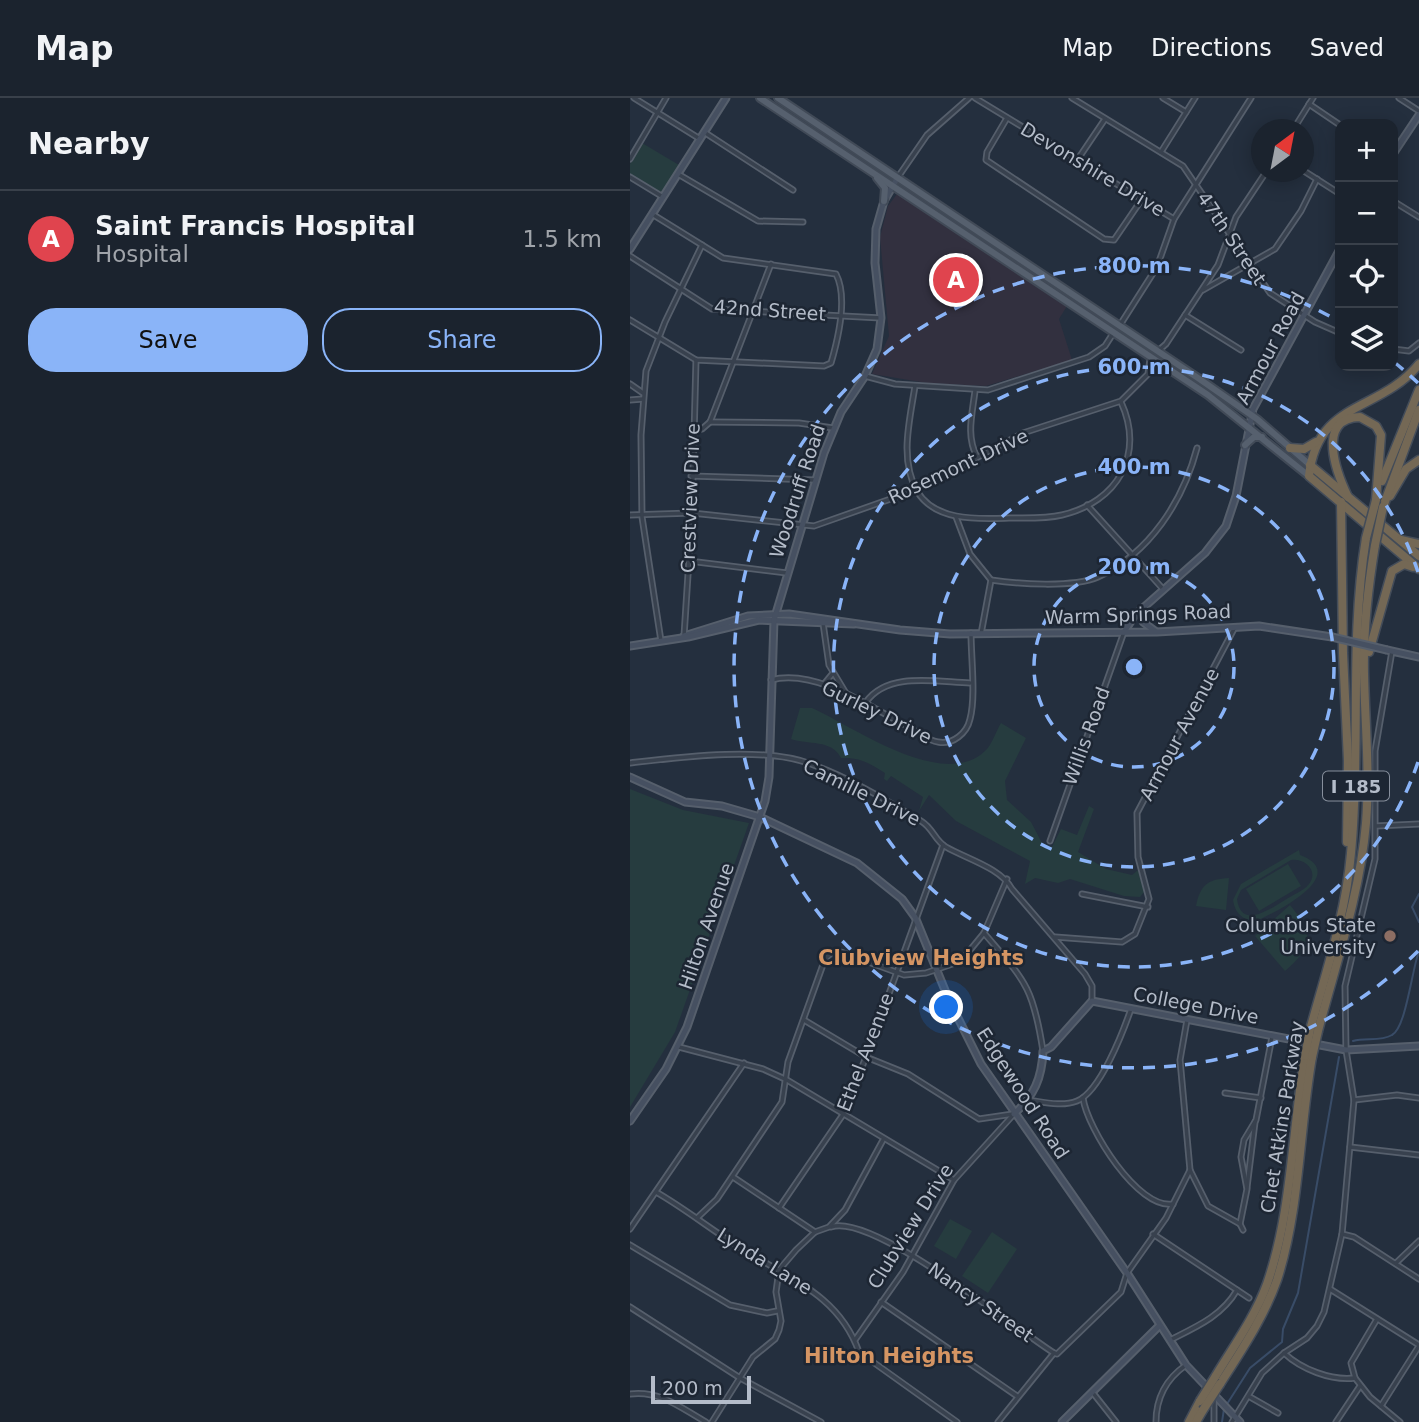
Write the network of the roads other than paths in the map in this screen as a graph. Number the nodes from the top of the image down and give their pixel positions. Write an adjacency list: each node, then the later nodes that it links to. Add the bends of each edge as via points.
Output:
1 (634, 98): 16 (street)
2 (666, 98): 16 (street)
3 (726, 98): 22 (street)
4 (761, 98): 28 (main road)
5 (778, 98): 31 (main road)
6 (969, 98): 31 (street, Woodruff Road, via 927,135)
7 (975, 98): 18 (street, Devonshire Drive)
8 (1072, 98): 19 (street, 47th Street)
9 (1163, 98): 15 (street)
10 (1195, 98): 15 (street)
11 (1251, 98): 35 (street)
12 (1313, 98): 14 (street)
13 (1399, 98): 17 (street)
14 (1309, 104): 20 (street); 21 (street)
15 (1186, 112): 25 (street)
16 (657, 113): 23 (street); 26 (street)
17 (1419, 113): 24 (street)
18 (1007, 118): 27 (street, Devonshire Drive); 40 (street, via 986,160 1113,242)
19 (1105, 118): 25 (street, 47th Street); 27 (street)
20 (1300, 119)
21 (1335, 122)
22 (704, 132): 23 (street); 37 (street)
23 (700, 139): 29 (street)
24 (1398, 146)
25 (1161, 152): 35 (street, 47th Street, via 1184,166)
26 (630, 159)
27 (1078, 159): 40 (street, Devonshire Drive)
28 (867, 167): 36 (main road); 41 (main road, via 884,184)
29 (678, 174): 39 (street); 46 (street, via 758,220)
30 (630, 177): 39 (street)
31 (898, 177): 36 (street, Woodruff Road); 51 (main road)
32 (1314, 177): 33 (street)
33 (1317, 179): 38 (street); 55 (street, via 1282,242)
34 (1259, 182): 47 (street)
35 (1196, 184): 45 (street); 47 (street, 47th Street)
36 (893, 185): 41 (street, Woodruff Road); 48 (main road)
37 (793, 190)
38 (1335, 191)
39 (663, 197): 43 (street)
40 (1142, 199): 45 (street, Devonshire Drive)
41 (884, 201): 62 (street, Woodruff Road, via 874,253)
42 (1398, 204): 44 (street)
43 (652, 214): 49 (street); 50 (street)
44 (1419, 216)
45 (1174, 219): 64 (street, via 1157,267)
46 (803, 222)
47 (1228, 236): 55 (street, 47th Street); 57 (street, via 1223,255)
48 (977, 241): 51 (main road, via 983,238); 66 (main road)
49 (702, 245): 54 (street, via 730,260); 56 (street)
50 (630, 249)
51 (1010, 252): 64 (main road)
52 (630, 256): 56 (street, 42nd Street)
53 (1335, 258): 61 (street, Armour Road)
54 (771, 264): 58 (street); 59 (street, via 836,274)
55 (1247, 264): 57 (street); 61 (street, 47th Street, via 1270,293)
56 (681, 290): 58 (street, 42nd Street, via 712,309); 67 (street)
57 (1202, 291): 60 (street)
58 (754, 312): 59 (street, 42nd Street); 74 (street)
59 (840, 315): 62 (street, 42nd Street); 74 (street, via 831,363)
60 (1185, 315): 69 (street); 71 (street)
61 (1304, 315): 65 (street, 47th Street); 87 (street, Armour Road)
62 (881, 318): 78 (street, Woodruff Road, via 877,349)
63 (630, 320): 67 (street)
64 (1120, 325): 71 (main road)
65 (1335, 330)
66 (1114, 332): 72 (main road); 82 (street, via 1105,345 1080,361 999,388)
67 (658, 338): 73 (street); 83 (street)
68 (1419, 344): 70 (street, via 1409,351)
69 (1241, 349)
70 (1398, 350)
71 (1161, 353): 87 (main road)
72 (1148, 356): 76 (main road); 77 (street)
73 (696, 360): 74 (street); 91 (street, Crestview Drive)
74 (734, 361): 88 (street)
75 (1419, 364): 93 (highway, via 1396,386 1341,414)
76 (1165, 367): 77 (street, Rosemont Drive); 89 (main road)
77 (1148, 374): 85 (street, Rosemont Drive)
78 (865, 376): 80 (street); 90 (street, Woodruff Road)
79 (630, 384): 83 (street)
80 (915, 386): 82 (street); 103 (street, via 908,461)
81 (1419, 390): 105 (highway, Chet Atkins Parkway / I 185)
82 (975, 391): 97 (street, via 970,431)
83 (643, 397): 84 (street); 111 (street)
84 (630, 400)
85 (1121, 401): 97 (street, Rosemont Drive, via 1023,433); 106 (street, via 1131,425 1130,458 1114,483)
86 (1419, 410): 107 (highway, Chet Atkins Parkway / I 185)
87 (1251, 416): 89 (street, Armour Road); 96 (main road)
88 (710, 422): 90 (street, via 799,423); 91 (street)
89 (1249, 425): 92 (main road); 94 (street, Armour Road)
90 (833, 429): 102 (street, Woodruff Road)
91 (694, 430): 100 (street, Crestview Drive)
92 (1262, 437): 94 (main road); 101 (main road)
93 (1317, 442): 96 (highway, via 1304,449); 99 (highway)
94 (1245, 445): 121 (street, Armour Road, via 1226,526 1205,553)
95 (1196, 448): 115 (street, via 1173,509)
96 (1290, 448): 99 (main road)
97 (977, 457): 103 (street, Rosemont Drive)
98 (1419, 460): 107 (highway, via 1406,469)
99 (1310, 465): 101 (highway); 104 (highway)
100 (691, 476): 102 (street); 108 (street, Crestview Drive)
101 (1309, 476): 104 (highway)
102 (816, 480): 112 (street, Woodruff Road)
103 (916, 490): 110 (street, via 923,500); 112 (street, Rosemont Drive, via 814,526)
104 (1345, 499): 105 (highway, via 1331,448 1345,421 1360,417 1376,426 1381,435); 113 (highway); 118 (highway); 156 (highway, via 1348,773 1346,864)
105 (1376, 500): 156 (highway, Chet Atkins Parkway / I 185, bridge, via 1357,611 1352,847)
106 (1087, 505): 110 (street, via 1051,517); 115 (street)
107 (1383, 507): 136 (highway, Chet Atkins Parkway / I 185, bridge, via 1367,608)
108 (692, 513): 111 (street, Rosemont Drive); 112 (street, Rosemont Drive); 117 (street, Crestview Drive)
109 (630, 515): 111 (street, Rosemont Drive)
110 (956, 516): 120 (street, via 971,554)
111 (642, 517): 132 (street)
112 (802, 524): 119 (street, Woodruff Road)
113 (1399, 539): 114 (highway); 116 (highway)
114 (1419, 544)
115 (1132, 555): 120 (street, via 1087,580); 121 (street)
116 (1419, 556)
117 (689, 561): 119 (street); 131 (street, Crestview Drive)
118 (1419, 568): 136 (highway, via 1404,564 1392,571)
119 (787, 573): 123 (street, Woodruff Road)
120 (991, 580): 130 (street)
121 (1164, 590): 122 (street, Armour Road)
122 (1142, 609): 127 (street, Armour Road); 128 (street, via 1143,622)
123 (775, 617): 124 (street, Warm Springs Road); 125 (street, Warm Springs Road, via 803,614); 131 (street, Warm Springs Road); 138 (street, Woodruff Road)
124 (823, 623): 125 (street, Warm Springs Road); 137 (street, via 823,641)
125 (854, 624): 129 (street, Warm Springs Road)
126 (1235, 627): 128 (street, Warm Springs Road); 134 (street, Warm Springs Road, bridge, via 1279,627); 154 (street, Armour Avenue, via 1138,813 1138,857)
127 (1124, 632): 128 (street, Warm Springs Road); 130 (street, Warm Springs Road); 150 (street, Willis Road)
128 (1157, 632)
129 (971, 633): 130 (street, Warm Springs Road); 139 (street, Gurley Drive)
130 (981, 634)
131 (684, 636): 132 (street, Warm Springs Road)
132 (661, 641): 133 (street, Warm Springs Road)
133 (630, 646)
134 (1390, 650): 135 (street, Warm Springs Road); 149 (street, via 1376,751)
135 (1419, 657)
136 (1364, 672): 165 (highway, Chet Atkins Parkway / I 185, via 1368,768 1364,838 1347,926)
137 (833, 673): 140 (street); 141 (street)
138 (771, 680): 140 (street, Gurley Drive, via 797,678); 143 (street, Woodruff Road)
139 (970, 683): 142 (street, via 897,682 880,687); 142 (street, Gurley Drive, via 971,718 962,734 950,741 932,740)
140 (824, 684): 141 (street, Gurley Drive)
141 (848, 696): 142 (street, Gurley Drive)
142 (866, 702)
143 (771, 726): 144 (street, Hilton Avenue)
144 (770, 757): 145 (street, Camille Drive, via 707,756); 147 (street, Hilton Avenue); 151 (street, Camille Drive, via 811,764 878,796 933,828)
145 (630, 763)
146 (630, 777): 147 (street, Edgewood Road, via 685,802)
147 (760, 817): 155 (street, Edgewood Road, via 856,863 902,898); 168 (street, Hilton Avenue)
148 (1419, 824): 149 (street)
149 (1376, 827): 169 (street, via 1371,879 1345,986)
150 (1050, 841)
151 (943, 845): 152 (street, Camille Drive); 155 (street, Ethel Avenue)
152 (1007, 878): 157 (street); 158 (street, Camille Drive)
153 (1082, 894): 154 (street)
154 (1148, 907): 158 (street, via 1135,934 1122,942)
155 (915, 917): 159 (street, Edgewood Road); 160 (street, Ethel Avenue)
156 (1337, 930): 165 (highway, Chet Atkins Parkway / I 185)
157 (984, 933): 159 (street, via 961,961); 170 (street, via 1023,978 1038,1020)
158 (1054, 937): 161 (street, Camille Drive, via 1085,974)
159 (937, 969): 160 (street, via 915,976); 180 (street, Edgewood Road, via 966,1037)
160 (896, 974): 163 (street, via 832,952 825,959); 171 (street, Ethel Avenue)
161 (1092, 1001): 162 (street, College Drive); 170 (street)
162 (1130, 1009): 164 (street, College Drive); 175 (street, via 1115,1049)
163 (804, 1020): 171 (street); 173 (street, via 788,1062)
164 (1187, 1020): 166 (street, College Drive); 187 (street, via 1180,1080)
165 (1314, 1031): 225 (highway, Chet Atkins Parkway / I 185, bridge, via 1272,1268)
166 (1272, 1036): 169 (street, College Drive); 176 (street)
167 (1419, 1046): 169 (street, College Drive)
168 (679, 1047): 172 (street); 183 (street, Hilton Avenue)
169 (1346, 1050): 179 (street)
170 (1042, 1051): 178 (street, Clubview Drive, via 1039,1082)
171 (866, 1057): 180 (street, via 908,1074 979,1119); 181 (street, Ethel Avenue)
172 (744, 1063): 173 (street); 191 (street)
173 (787, 1080): 181 (street); 188 (street, via 782,1102)
174 (1225, 1093): 176 (street)
175 (1083, 1098): 178 (street, via 1067,1103); 192 (street, via 1085,1114 1098,1137 1137,1188 1164,1206)
176 (1261, 1098): 182 (street)
177 (1419, 1098): 179 (street, via 1397,1095)
178 (1028, 1100): 180 (street, Clubview Drive)
179 (1353, 1100): 185 (street)
180 (1014, 1114): 189 (street, Clubview Drive); 207 (street, Edgewood Road)
181 (842, 1116): 184 (street); 193 (street, Ethel Avenue)
182 (1255, 1120): 190 (street); 190 (street, via 1241,1157)
183 (630, 1121)
184 (883, 1140): 189 (street); 196 (street, via 845,1210)
185 (1350, 1147): 186 (street); 201 (street)
186 (1419, 1154)
187 (1190, 1170): 192 (street); 195 (street, via 1208,1206)
188 (733, 1177): 193 (street); 194 (street)
189 (954, 1180): 204 (street, Clubview Drive)
190 (1247, 1189): 195 (street)
191 (656, 1192): 194 (street, Lynda Lane); 197 (street)
192 (1174, 1204): 200 (street)
193 (779, 1208): 199 (street)
194 (696, 1218): 206 (street, Lynda Lane)
195 (1240, 1224): 198 (street)
196 (829, 1227): 199 (street); 204 (street, Nancy Street, via 851,1225)
197 (630, 1229)
198 (1243, 1230)
199 (815, 1232): 206 (street)
200 (1153, 1234): 207 (street); 210 (street)
201 (1342, 1234): 205 (street); 209 (street)
202 (1419, 1241): 205 (street)
203 (630, 1245): 214 (street, via 730,1305)
204 (913, 1254): 212 (street, Clubview Drive); 220 (street, Nancy Street)
205 (1396, 1263): 208 (street)
206 (779, 1270): 214 (street); 218 (street, Lynda Lane, via 821,1297)
207 (1127, 1273): 216 (street, Edgewood Road); 220 (street, via 1121,1292)
208 (1419, 1279)
209 (1330, 1289): 215 (street); 221 (street, via 1317,1326)
210 (1237, 1290): 211 (street); 217 (street, via 1229,1303 1197,1328)
211 (1249, 1298)
212 (881, 1302): 218 (street, Clubview Drive); 229 (street)
213 (630, 1307): 223 (street)
214 (777, 1311): 223 (street, via 781,1321 775,1339 753,1357)
215 (1378, 1318): 219 (street); 224 (street, via 1351,1363)
216 (1159, 1326): 217 (street, Edgewood Road); 227 (street)
217 (1170, 1339): 222 (street, Edgewood Road)
218 (855, 1340): 238 (street, Lynda Lane, via 859,1352)
219 (1419, 1345): 232 (street)
220 (1054, 1353): 229 (street)
221 (1284, 1353): 224 (street, via 1307,1368 1343,1380); 230 (street, via 1262,1373)
222 (1186, 1365): 231 (street, Edgewood Road); 242 (street, via 1163,1390)
223 (740, 1378): 236 (street); 237 (street)
224 (1354, 1378): 226 (street)
225 (1218, 1381): 243 (highway, Chet Atkins Parkway / I 185, bridge); 244 (highway, Chet Atkins Parkway / I 185, bridge)
226 (1360, 1385): 232 (street); 246 (street)
227 (1091, 1392): 240 (street); 241 (street)
228 (630, 1394): 235 (street, via 668,1399)
229 (1017, 1396): 239 (street)
230 (1250, 1397): 233 (street); 234 (street)
231 (1216, 1398): 234 (street, Edgewood Road); 245 (street)
232 (1381, 1406): 247 (street)
233 (1278, 1413)
234 (1236, 1420)
235 (706, 1422)
236 (712, 1422)
237 (821, 1422)
238 (957, 1422)
239 (998, 1422)
240 (1062, 1422)
241 (1116, 1422)
242 (1156, 1422)
243 (1189, 1422)
244 (1196, 1422)
245 (1214, 1422)
246 (1336, 1422)
247 (1400, 1422)

